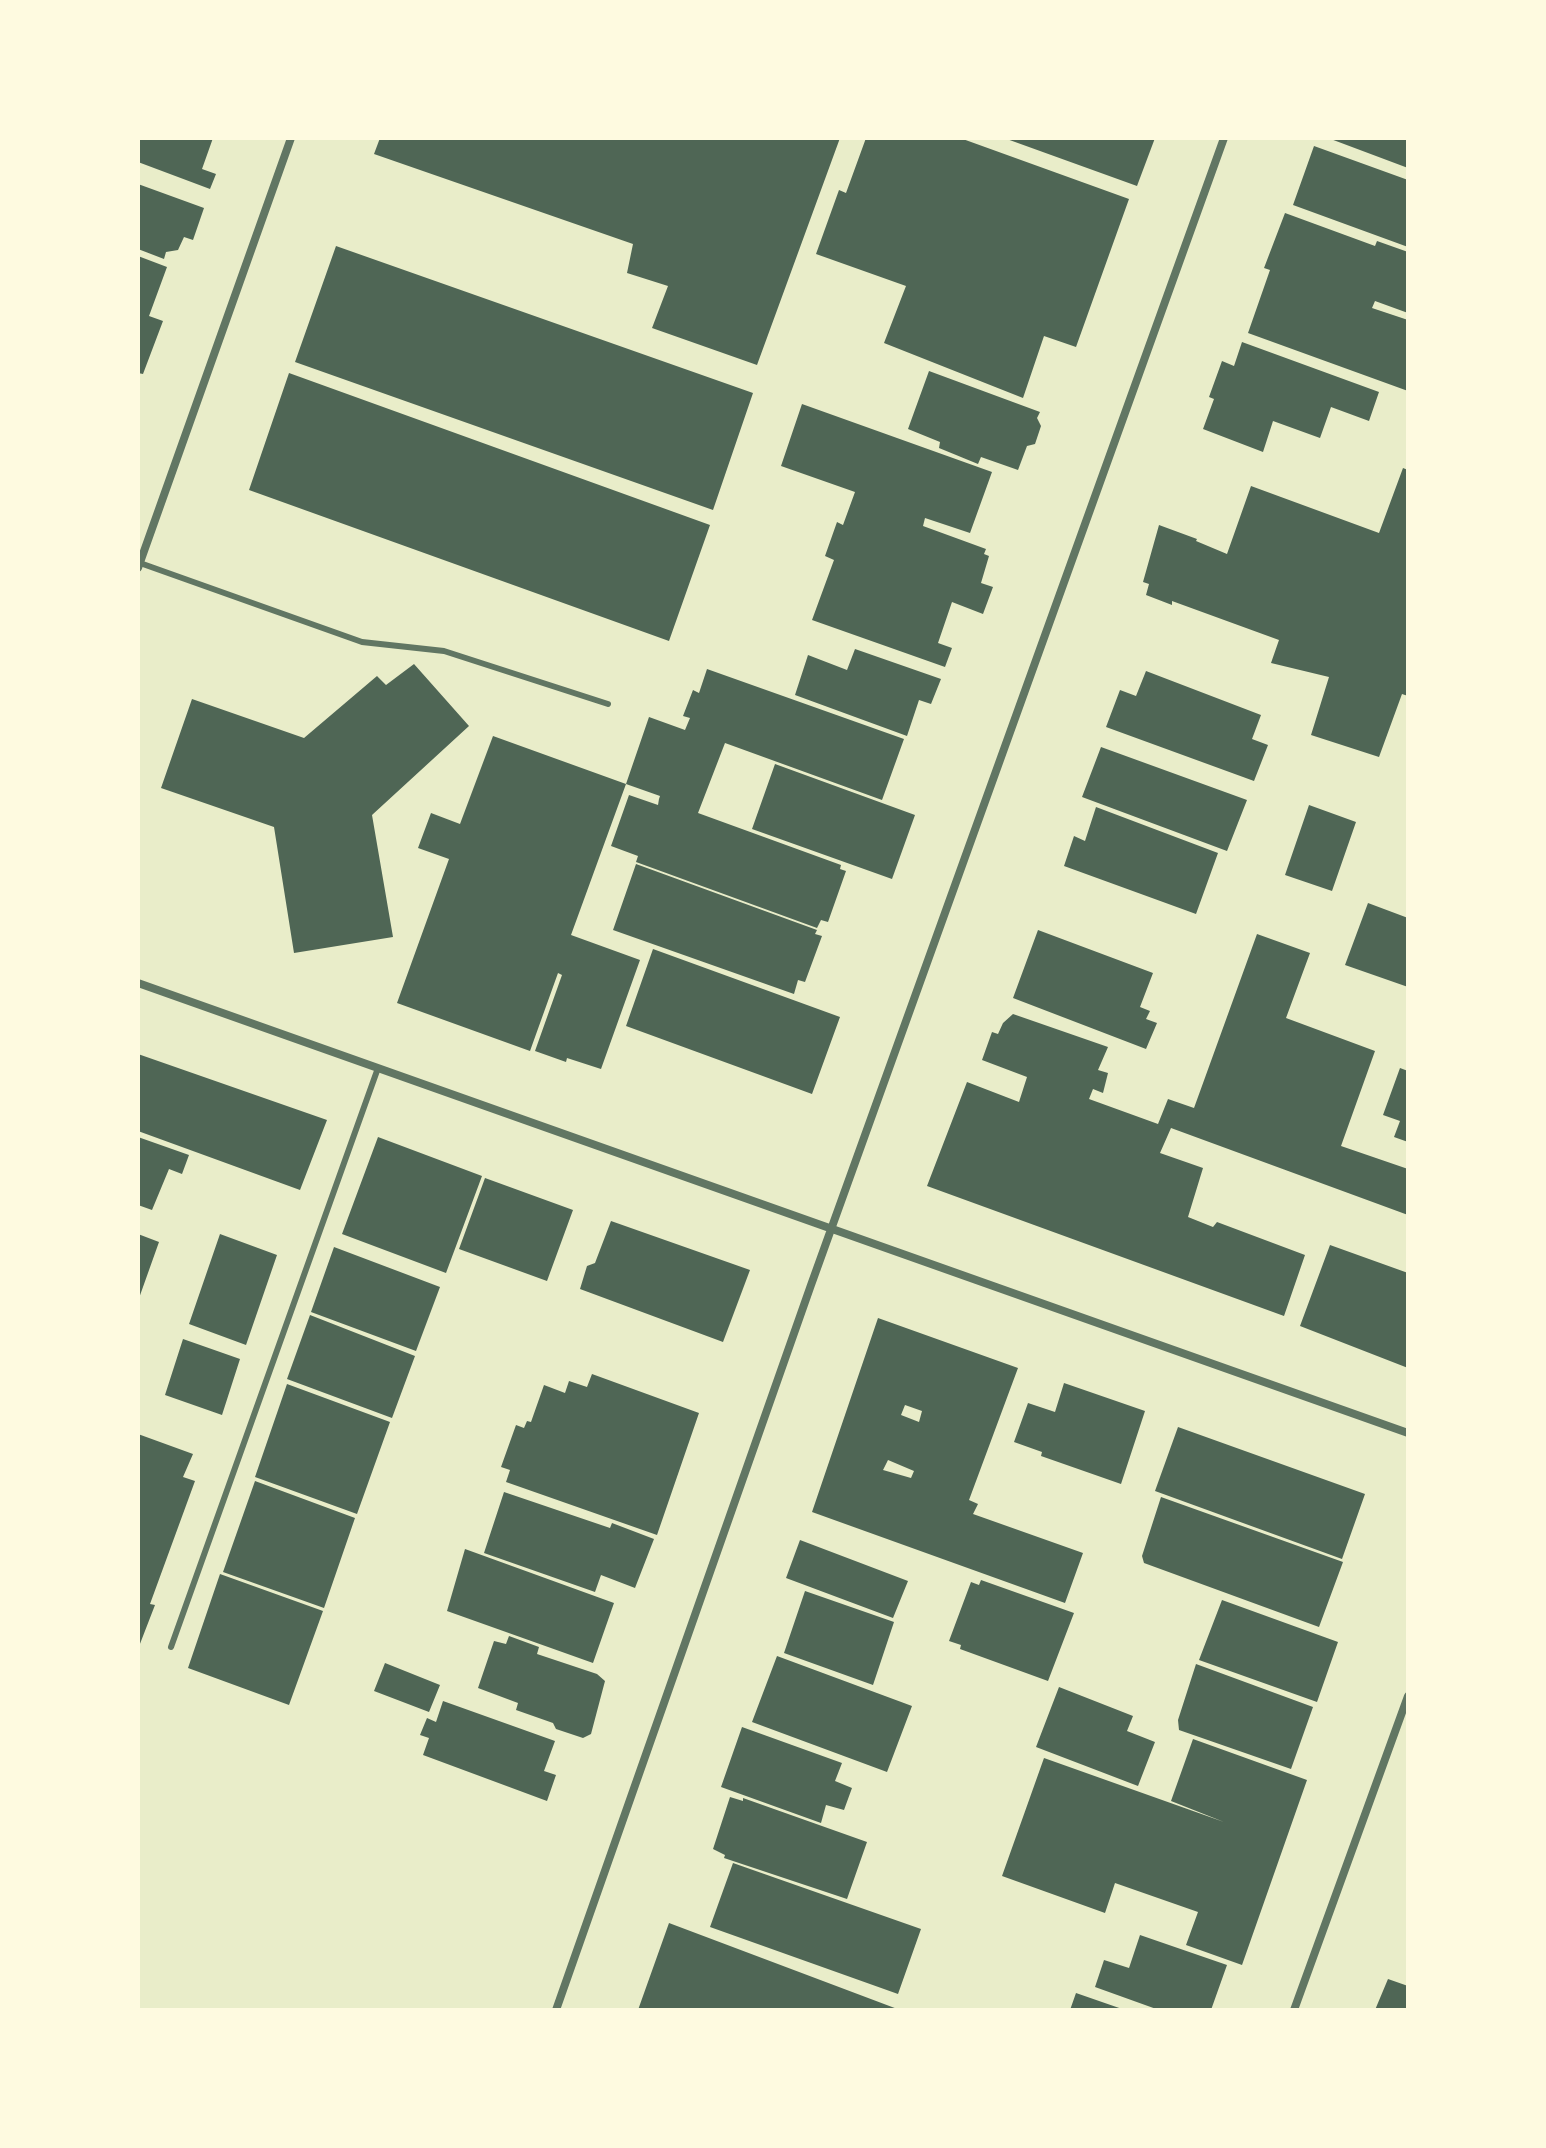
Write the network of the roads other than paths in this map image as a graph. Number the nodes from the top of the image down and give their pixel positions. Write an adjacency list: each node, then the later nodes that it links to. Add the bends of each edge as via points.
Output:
1 (291, 138): 3 (street)
2 (1224, 138): 7 (street)
3 (139, 565): 4 (lane, via 362,642 444,651)
4 (608, 704)
5 (138, 983): 6 (street)
6 (378, 1068): 7 (street); 9 (lane)
7 (832, 1226): 8 (street); 11 (street)
8 (1408, 1433)
9 (171, 1647)
10 (1408, 1696): 12 (street)
11 (556, 2010)
12 (1294, 2010)

